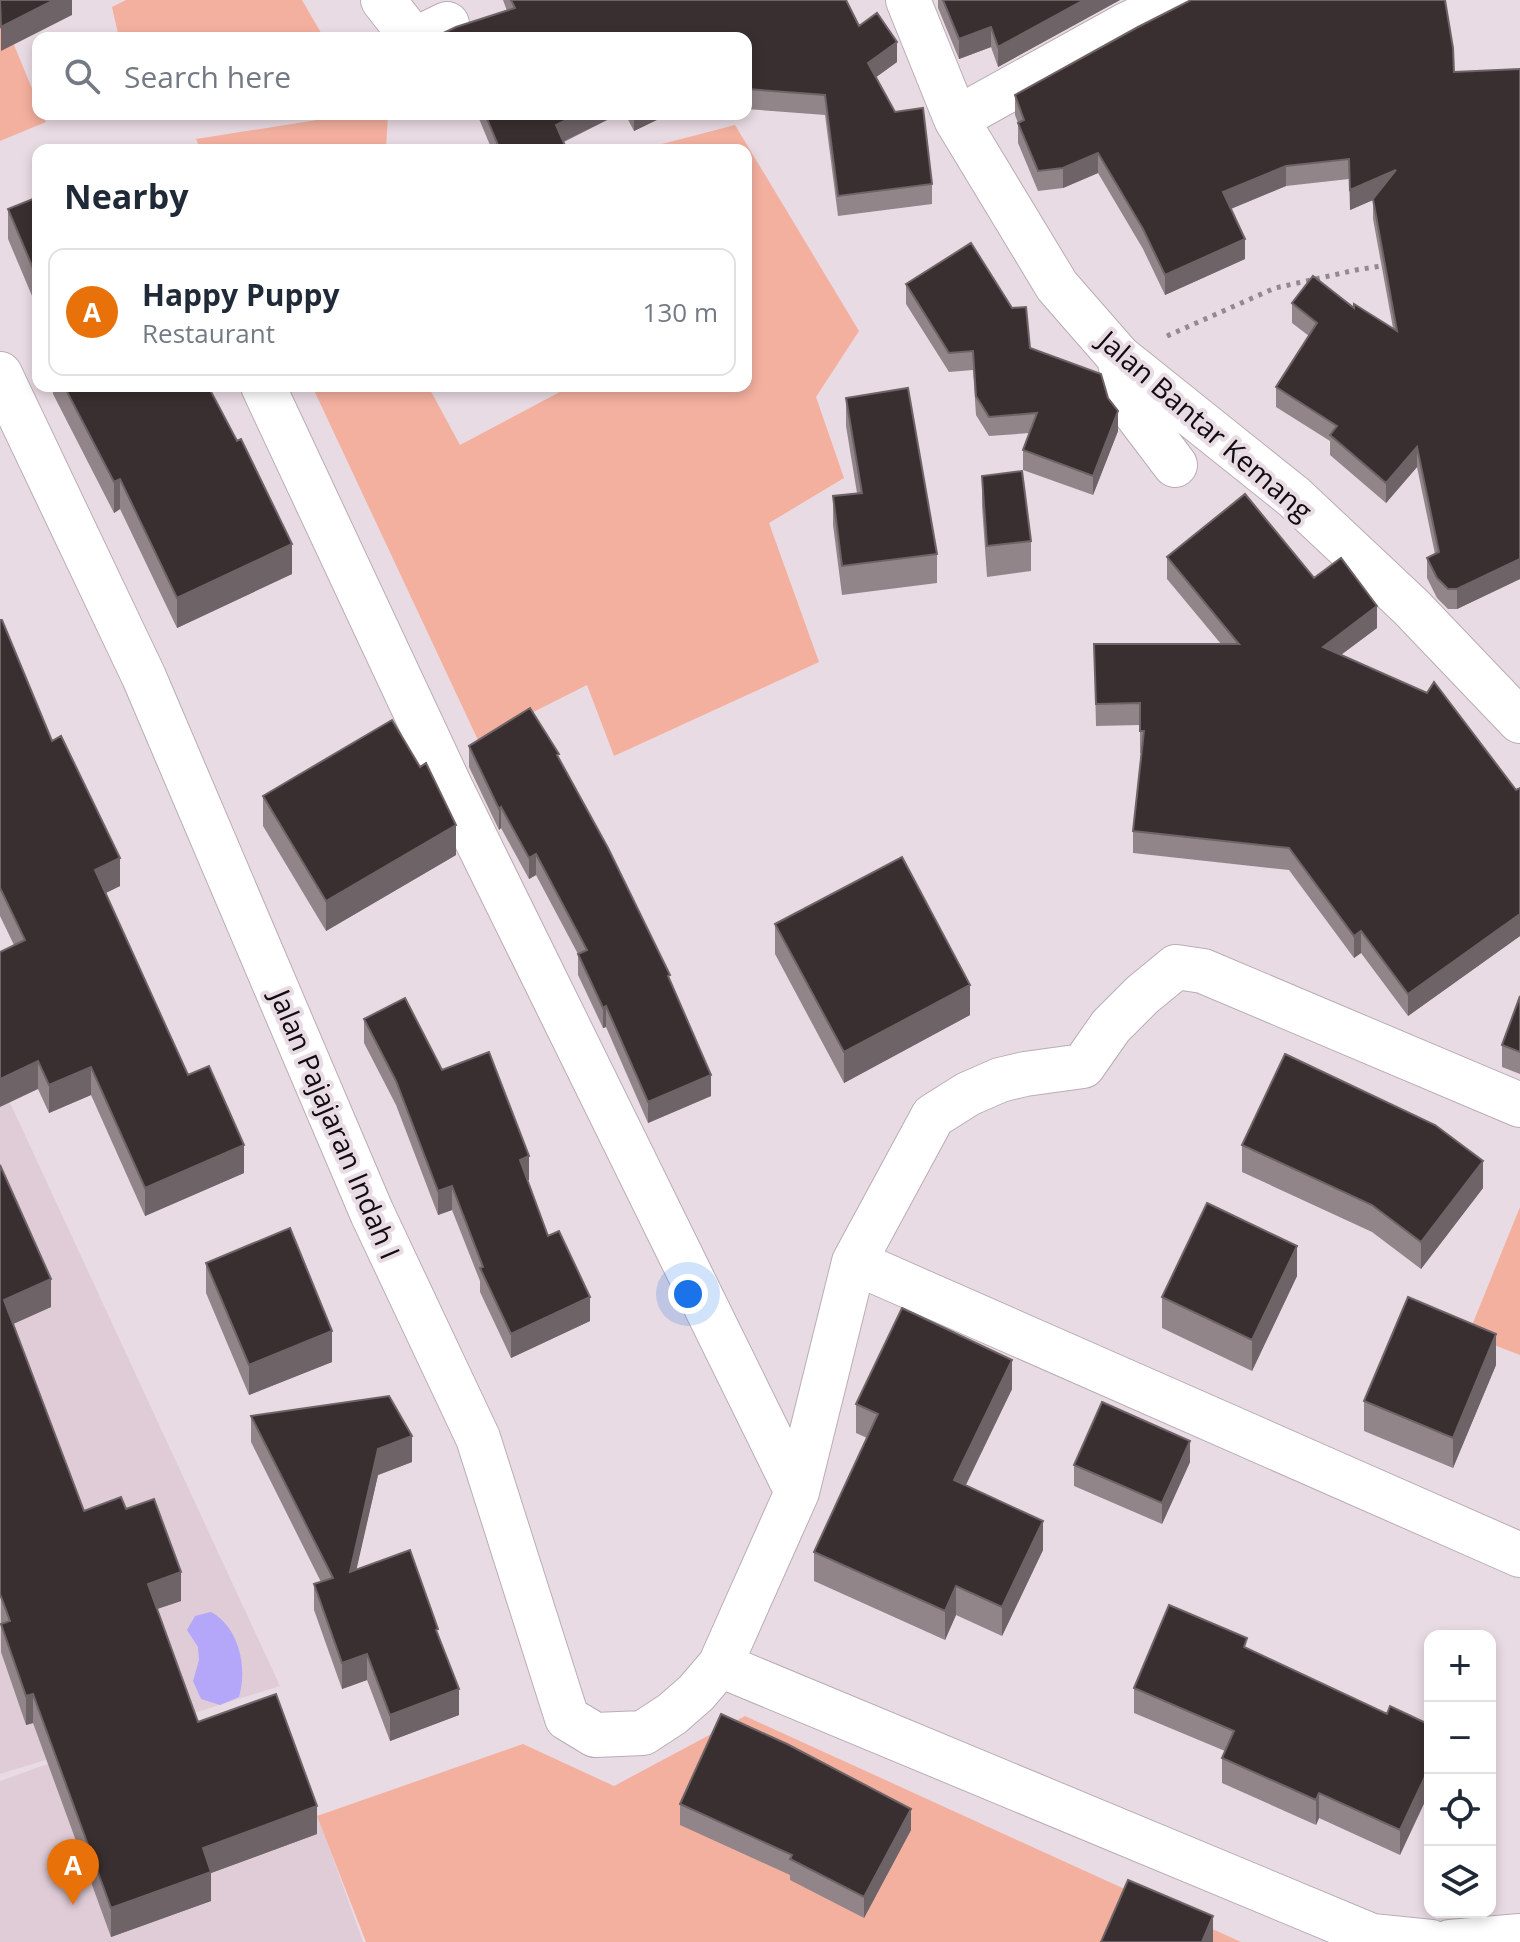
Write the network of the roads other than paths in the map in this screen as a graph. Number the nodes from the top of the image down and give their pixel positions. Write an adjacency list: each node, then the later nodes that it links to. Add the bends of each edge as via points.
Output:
1 (383, 0): 5 (street)
2 (908, 0): 7 (street, Jalan Bantar Kemang)
3 (1177, 0): 7 (street)
4 (447, 24): 6 (street)
5 (408, 32)
6 (430, 32)
7 (956, 119): 8 (street, Jalan Bantar Kemang, via 1057,286)
8 (1119, 357): 11 (street, via 1128,403); 12 (street, Jalan Bantar Kemang, via 1294,497 1411,607)
9 (0, 374): 17 (street, Jalan Pajajaran Indah I, via 144,677 372,1213 478,1438 567,1718 595,1735 643,1733 696,1693)
10 (266, 392): 15 (street, via 450,786)
11 (1175, 465)
12 (1520, 721)
13 (1520, 1105): 14 (street, Jalan Pajajaran Indah I, via 1203,971 1176,967 1111,1026 1083,1066 1000,1080 933,1116)
14 (854, 1262): 15 (street, Jalan Pajajaran Indah I); 16 (street)
15 (797, 1492): 17 (street, Jalan Pajajaran Indah I)
16 (1520, 1555)
17 (720, 1665): 19 (street, via 1372,1936)
18 (1520, 1936): 20 (street)
19 (1431, 1942)
20 (1450, 1942)

